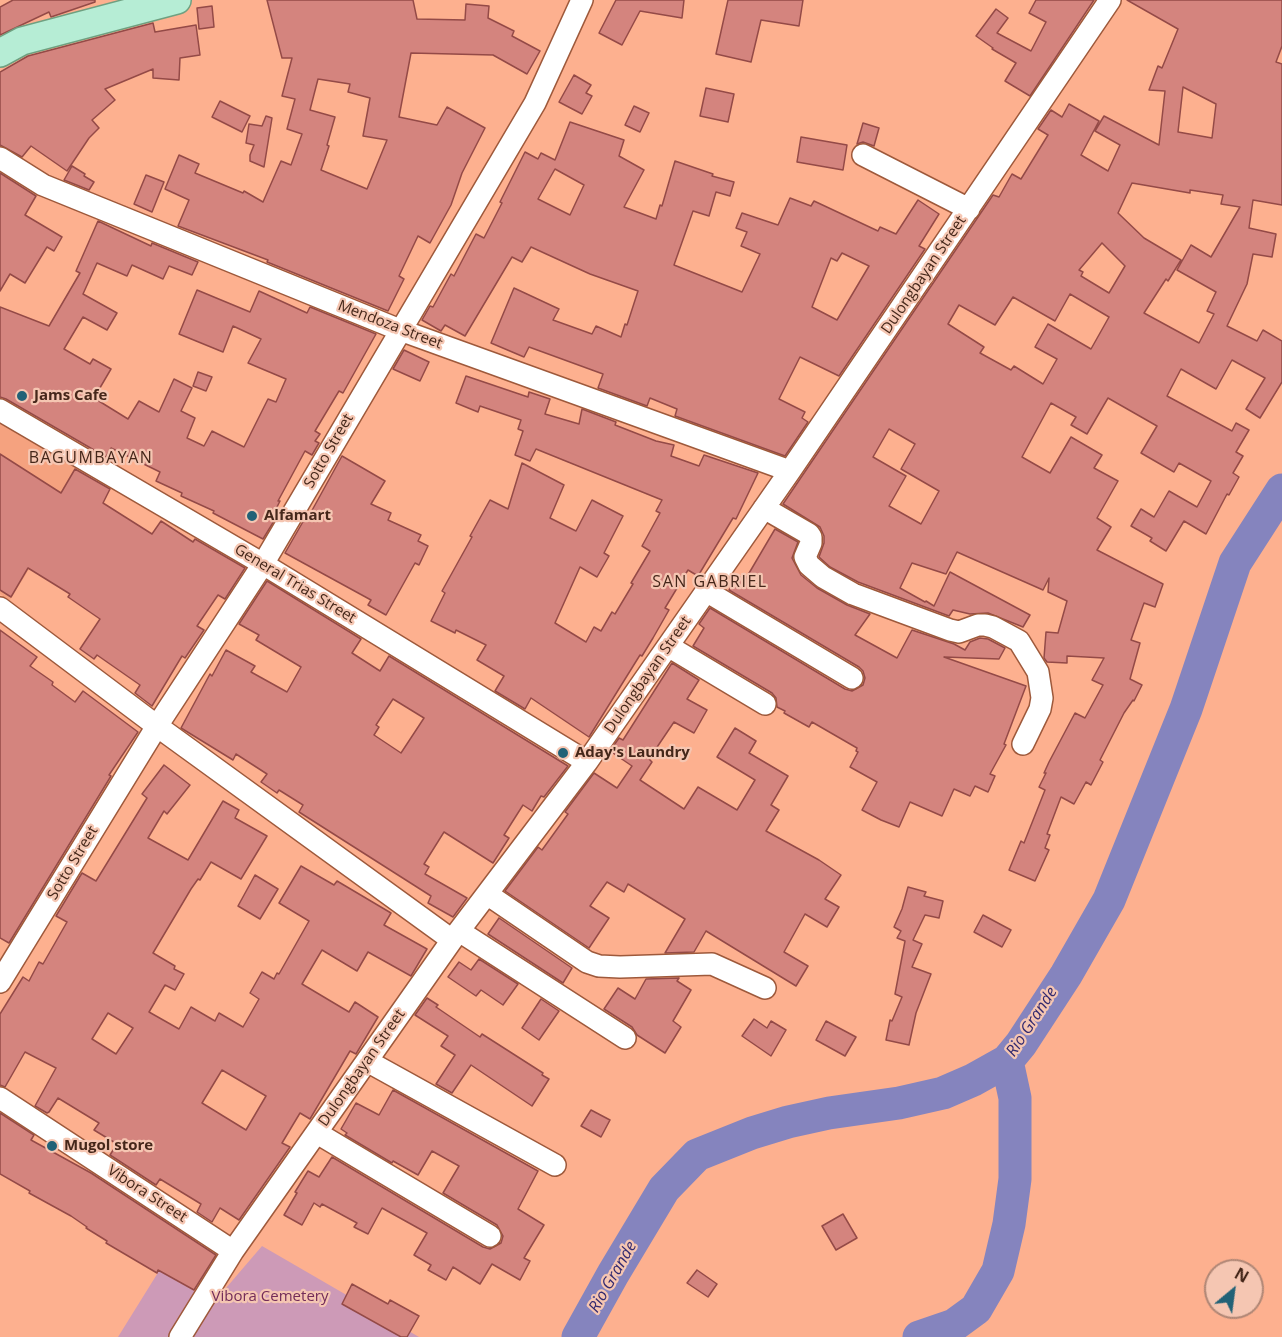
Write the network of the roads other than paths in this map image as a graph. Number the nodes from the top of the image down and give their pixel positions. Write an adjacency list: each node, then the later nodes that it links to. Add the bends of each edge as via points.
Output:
1 (177, 0): 4 (main road, via 22,41)
2 (582, 0): 8 (street, Sotto Street, via 534,103)
3 (1110, 0): 7 (street, Dulongbayan Street)
4 (0, 53)
5 (863, 155): 7 (street)
6 (0, 158): 8 (street, Mendoza Street, via 43,185)
7 (969, 209): 10 (street, Dulongbayan Street)
8 (400, 330): 10 (street, Mendoza Street); 12 (street, Sotto Street)
9 (0, 410): 12 (street, General Trias Street)
10 (790, 471): 11 (street, Dulongbayan Street)
11 (764, 508): 13 (street, Dulongbayan Street); 19 (street, via 809,534 809,565 853,594 958,632 985,625 1019,641 1038,672 1042,698)
12 (262, 564): 18 (street, Sotto Street); 20 (street, General Trias Street)
13 (706, 591): 15 (street, Dulongbayan Street); 16 (street)
14 (0, 608): 18 (street)
15 (668, 646): 17 (street); 20 (street, Dulongbayan Street)
16 (852, 678)
17 (765, 704)
18 (157, 726): 22 (street); 23 (street, Sotto Street)
19 (1023, 744)
20 (587, 762): 21 (street, Dulongbayan Street)
21 (487, 894): 22 (street, Dulongbayan Street); 24 (street, via 587,962 620,967 712,964)
22 (456, 935): 25 (street); 26 (street, Dulongbayan Street)
23 (0, 982)
24 (765, 988)
25 (625, 1038)
26 (367, 1061): 28 (street, Dulongbayan Street); 29 (street)
27 (0, 1098): 31 (street, Vibora Street)
28 (317, 1133): 30 (street); 31 (street, Dulongbayan Street)
29 (555, 1165)
30 (490, 1236)
31 (233, 1251): 32 (street, Dulongbayan Street)
32 (180, 1337)

